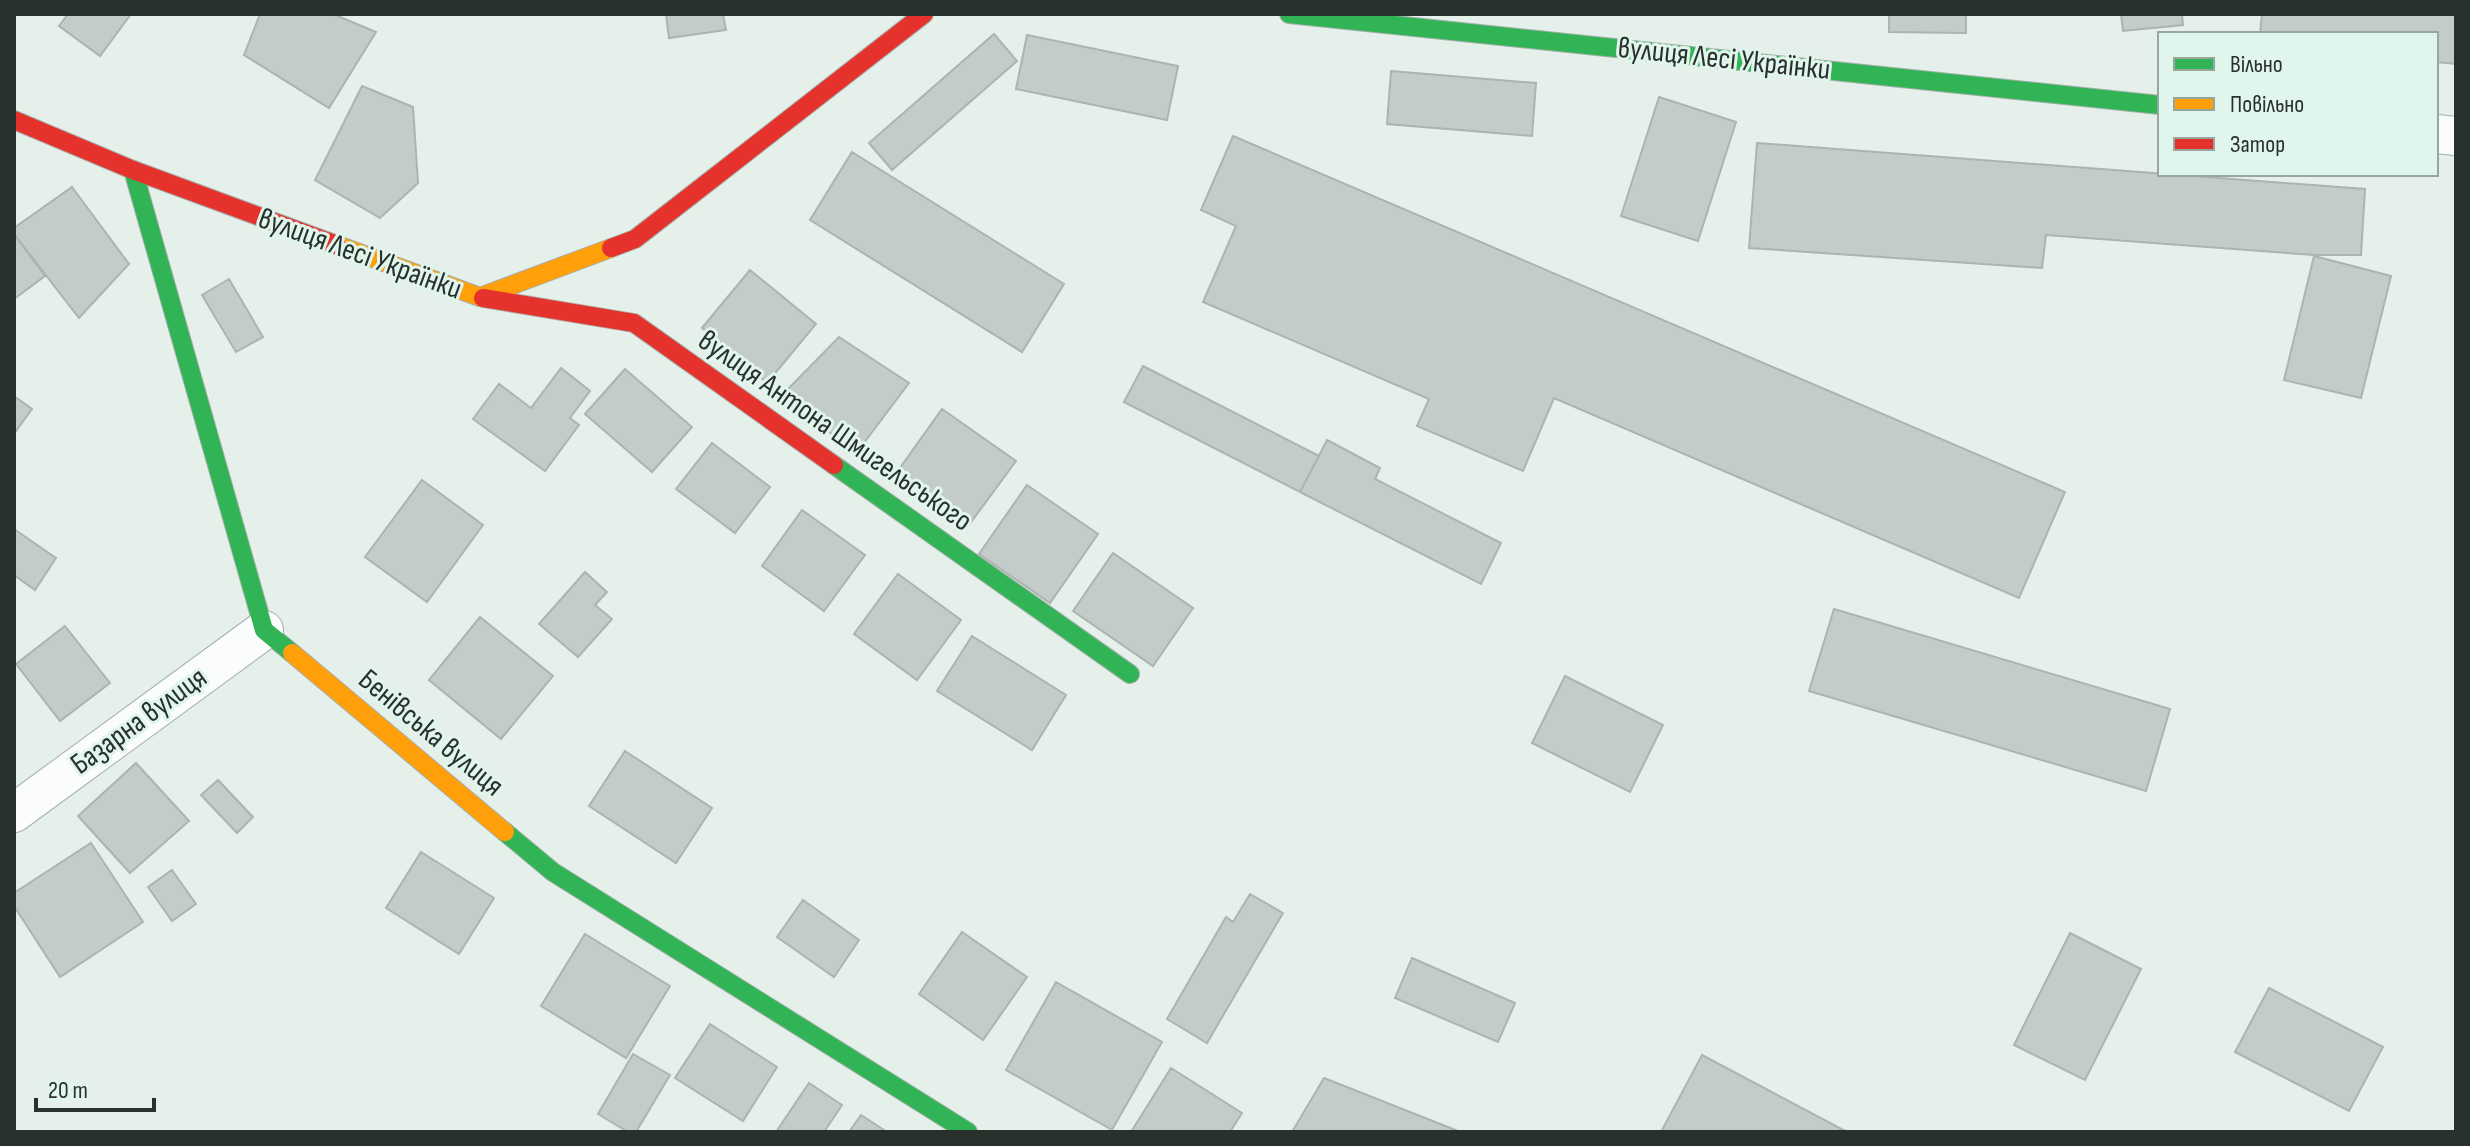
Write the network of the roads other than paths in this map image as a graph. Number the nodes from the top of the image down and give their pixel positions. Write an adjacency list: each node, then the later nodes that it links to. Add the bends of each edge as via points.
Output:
1 (924, 14): 6 (street, вулиця Лесі Українки, via 635,239)
2 (1289, 14): 3 (street, вулиця Лесі Українки)
3 (2158, 105)
4 (14, 120): 5 (street, вулиця Лесі Українки)
5 (133, 170): 6 (street, вулиця Лесі Українки); 7 (street)
6 (480, 297): 8 (street, вулиця Антона Шмигельського, via 634,323)
7 (264, 630): 9 (street, Базарна вулиця); 10 (street, Бенівська вулиця, via 553,872)
8 (1130, 674)
9 (14, 813)
10 (968, 1132)

